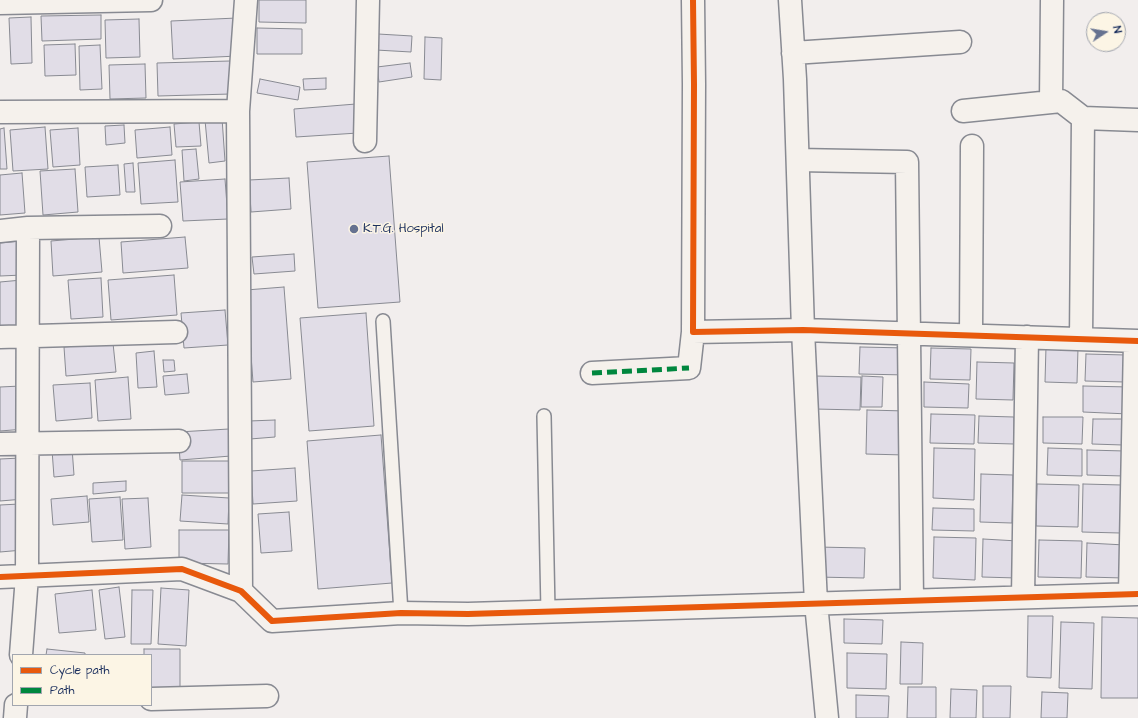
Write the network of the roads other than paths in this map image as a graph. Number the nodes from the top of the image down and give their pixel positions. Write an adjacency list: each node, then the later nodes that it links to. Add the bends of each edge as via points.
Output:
1 (151, 0): 7 (street)
2 (246, 0): 11 (street)
3 (368, 0): 16 (street)
4 (692, 0): 25 (street)
5 (790, 0): 9 (street)
6 (1052, 0): 10 (street)
7 (0, 3)
8 (960, 42): 9 (street)
9 (793, 53): 18 (street)
10 (1051, 102): 12 (street); 14 (street, via 1062,101)
11 (238, 111): 13 (street); 40 (street)
12 (963, 111)
13 (0, 112)
14 (1083, 118): 15 (street); 31 (street)
15 (1138, 120)
16 (365, 141)
17 (972, 146): 28 (street)
18 (798, 160): 23 (street); 26 (street, via 907,162)
19 (160, 226): 20 (street)
20 (28, 228): 21 (street); 27 (street)
21 (0, 231)
22 (383, 321): 46 (lane)
23 (803, 330): 25 (street); 26 (street); 44 (street)
24 (176, 332): 27 (street)
25 (693, 332): 33 (street, via 689,368)
26 (909, 334): 28 (street); 43 (street)
27 (28, 335): 29 (street); 36 (street)
28 (971, 335): 30 (street)
29 (0, 337)
30 (1027, 337): 31 (street); 42 (street)
31 (1081, 339): 32 (street)
32 (1137, 341): 41 (street)
33 (592, 372)
34 (544, 416): 45 (lane)
35 (179, 441): 36 (street)
36 (28, 443): 37 (street); 38 (street)
37 (0, 444)
38 (27, 576): 39 (street); 40 (street, via 182,569); 47 (street)
39 (0, 577)
40 (241, 591): 46 (street, via 272,621)
41 (1134, 594): 42 (street)
42 (1023, 597): 43 (street)
43 (912, 600): 44 (street)
44 (816, 603): 45 (street); 54 (street)
45 (548, 611): 46 (street)
46 (401, 613)
47 (21, 654)
48 (267, 696): 51 (street)
49 (0, 698): 50 (street)
50 (12, 698)
51 (152, 699)
52 (16, 706): 53 (street)
53 (15, 718)
54 (827, 718)

